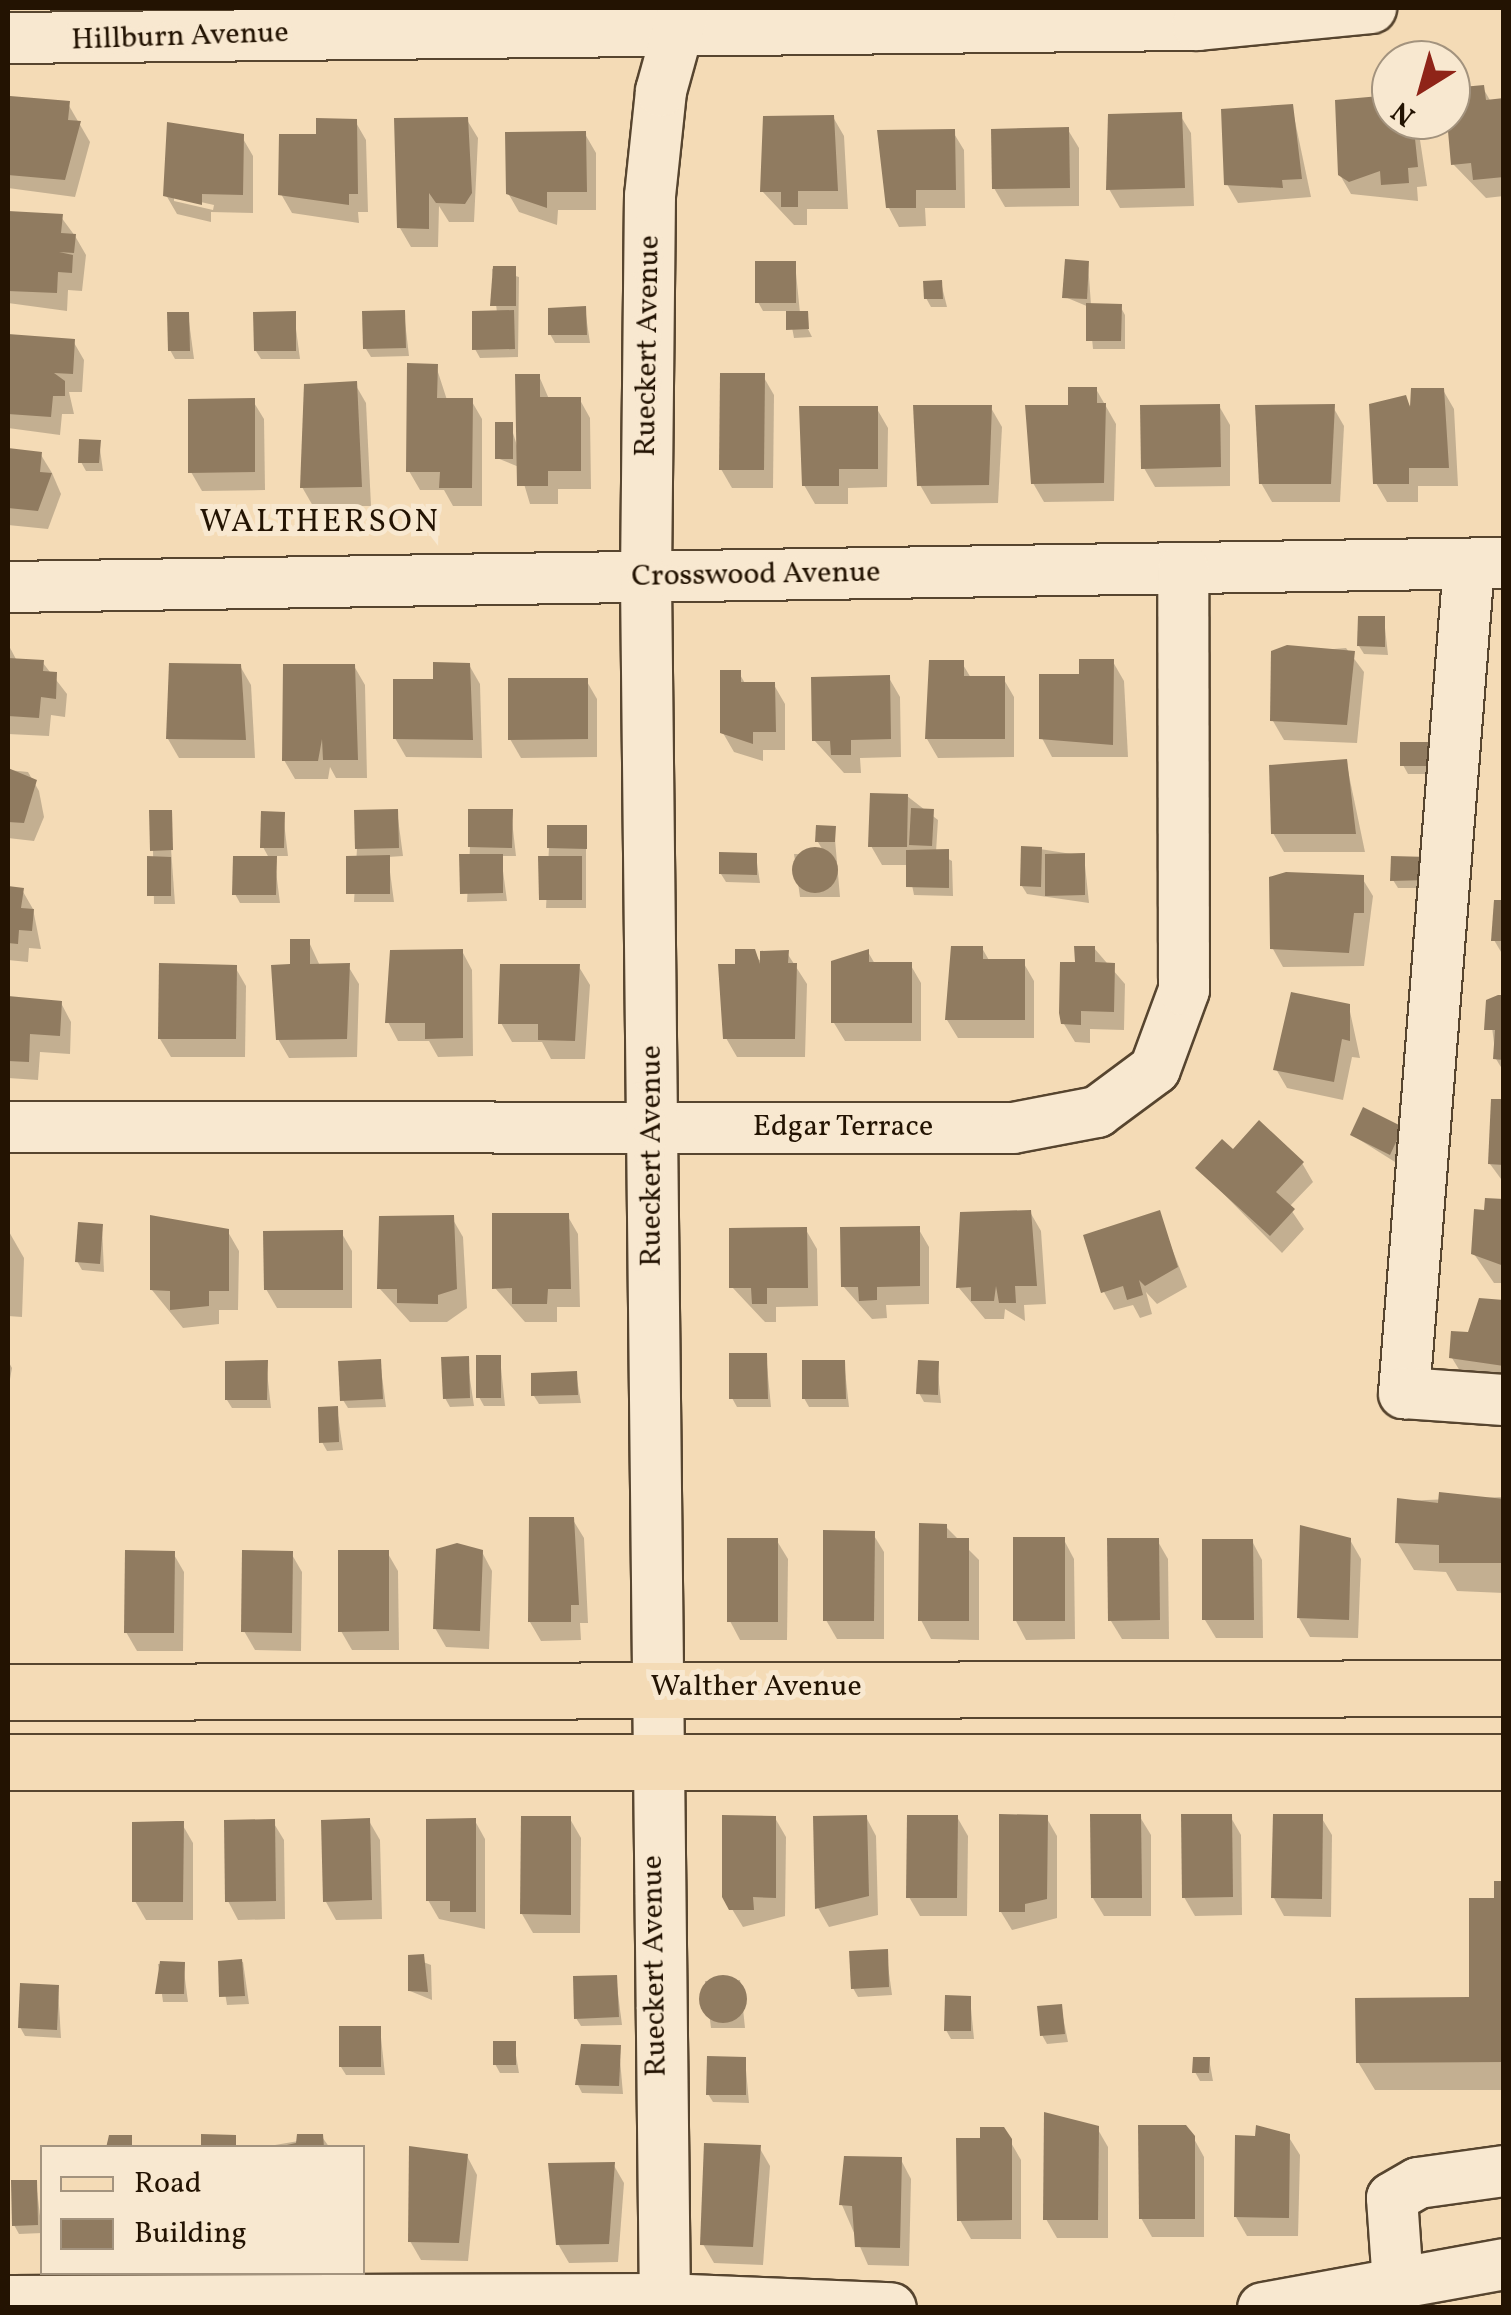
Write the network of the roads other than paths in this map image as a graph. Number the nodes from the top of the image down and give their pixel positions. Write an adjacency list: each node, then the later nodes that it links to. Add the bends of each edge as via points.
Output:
1 (1371, 8): 2 (street, Hillburn Avenue, via 1198,25)
2 (681, 18): 3 (street, Hillburn Avenue); 6 (street, Rueckert Avenue, via 650,196)
3 (8, 38)
4 (1486, 563): 5 (street, Crosswood Avenue); 10 (street, via 1404,1393)
5 (1184, 568): 6 (street, Crosswood Avenue); 9 (street, Edgar Terrace, via 1184,990 1176,1029 1130,1095 1060,1124 1013,1128)
6 (646, 577): 7 (street, Crosswood Avenue); 9 (street, Rueckert Avenue)
7 (8, 587)
8 (8, 1126): 9 (street, Edgar Terrace)
9 (652, 1126): 11 (street, Rueckert Avenue)
10 (1504, 1400)
11 (655, 1687): 12 (main road, Walther Avenue); 13 (main road, Walther Avenue); 16 (street, Rueckert Avenue)
12 (1504, 1688)
13 (8, 1692)
14 (8, 1762): 16 (main road)
15 (1504, 1762): 16 (main road)
16 (653, 1766): 21 (street, Rueckert Avenue)
17 (1504, 2170): 19 (street, via 1418,2183 1392,2198)
18 (1504, 2264): 19 (street)
19 (1398, 2284): 23 (street)
20 (8, 2301): 21 (street)
21 (664, 2303): 22 (street)
22 (890, 2308)
23 (1263, 2308)

